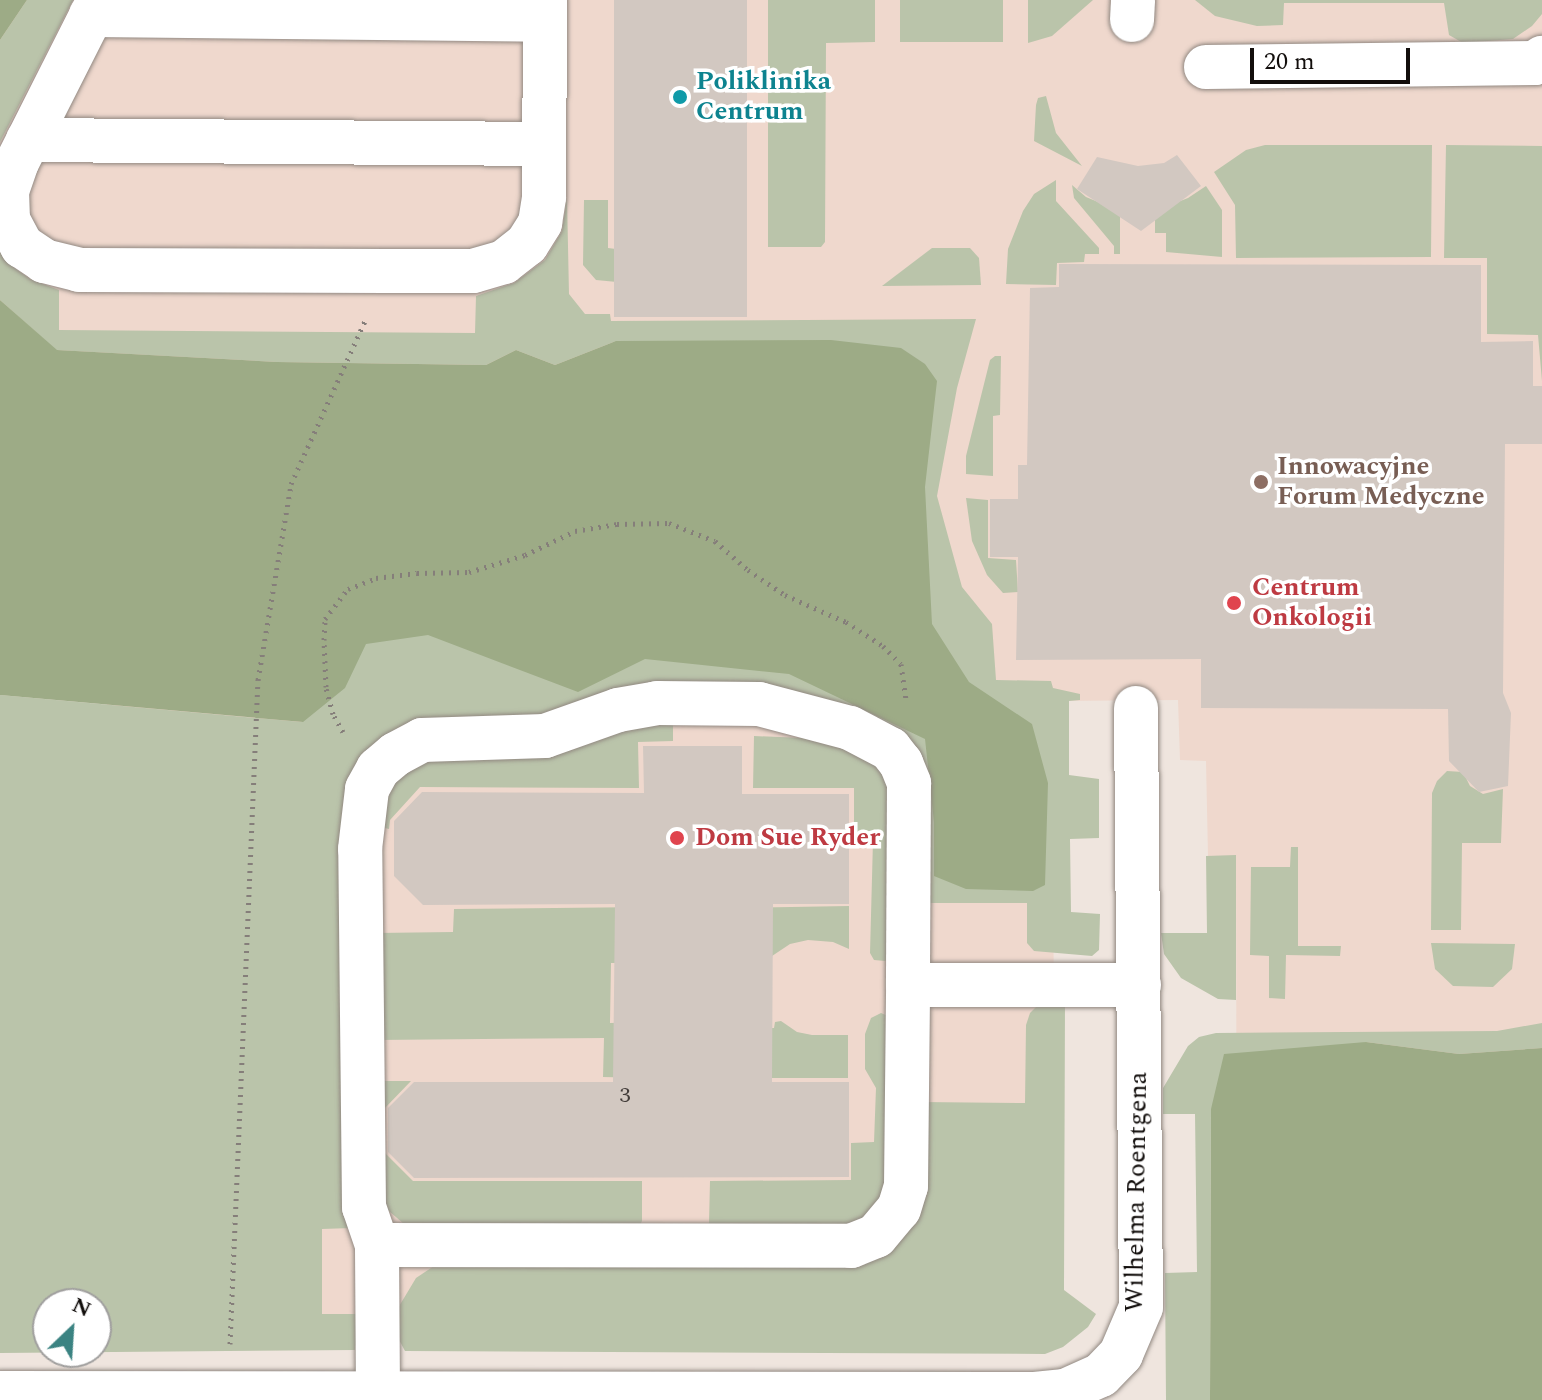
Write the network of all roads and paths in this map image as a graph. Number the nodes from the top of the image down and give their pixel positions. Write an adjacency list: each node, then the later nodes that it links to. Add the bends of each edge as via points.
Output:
1 (95, 7): 2 (street); 5 (street)
2 (545, 10): 6 (street)
3 (1542, 58): 4 (street, via 1535,63)
4 (1206, 67)
5 (28, 140): 6 (street); 7 (street, via 7,191 8,220 22,246 44,261 79,270)
6 (544, 144): 7 (street, via 540,223 527,244 504,262 473,271)
7 (387, 271): 16 (path, via 291,484 258,680)
8 (1136, 708): 12 (street, Wilhelma Roentgena)
9 (890, 749): 10 (street, via 850,728 759,704 657,703 618,710 545,736 422,740); 10 (path, via 901,735 906,689 901,664 883,646 846,622 785,595 715,541 669,523 617,524 575,531 525,555 469,572 376,578 348,589 325,619 326,687 343,733); 11 (street, via 909,783)
10 (378, 769): 13 (street, via 364,801 360,849 364,1207)
11 (908, 985): 12 (street); 13 (street, via 906,1186 899,1209 876,1236 851,1246)
12 (1139, 985): 14 (street, Wilhelma Roentgena, via 1141,1307 1121,1354 1092,1379 1065,1391 1035,1394)
13 (377, 1245): 14 (street)
14 (378, 1392): 16 (street, Wilhelma Roentgena)
15 (0, 1393): 16 (street, Wilhelma Roentgena)
16 (228, 1393)

